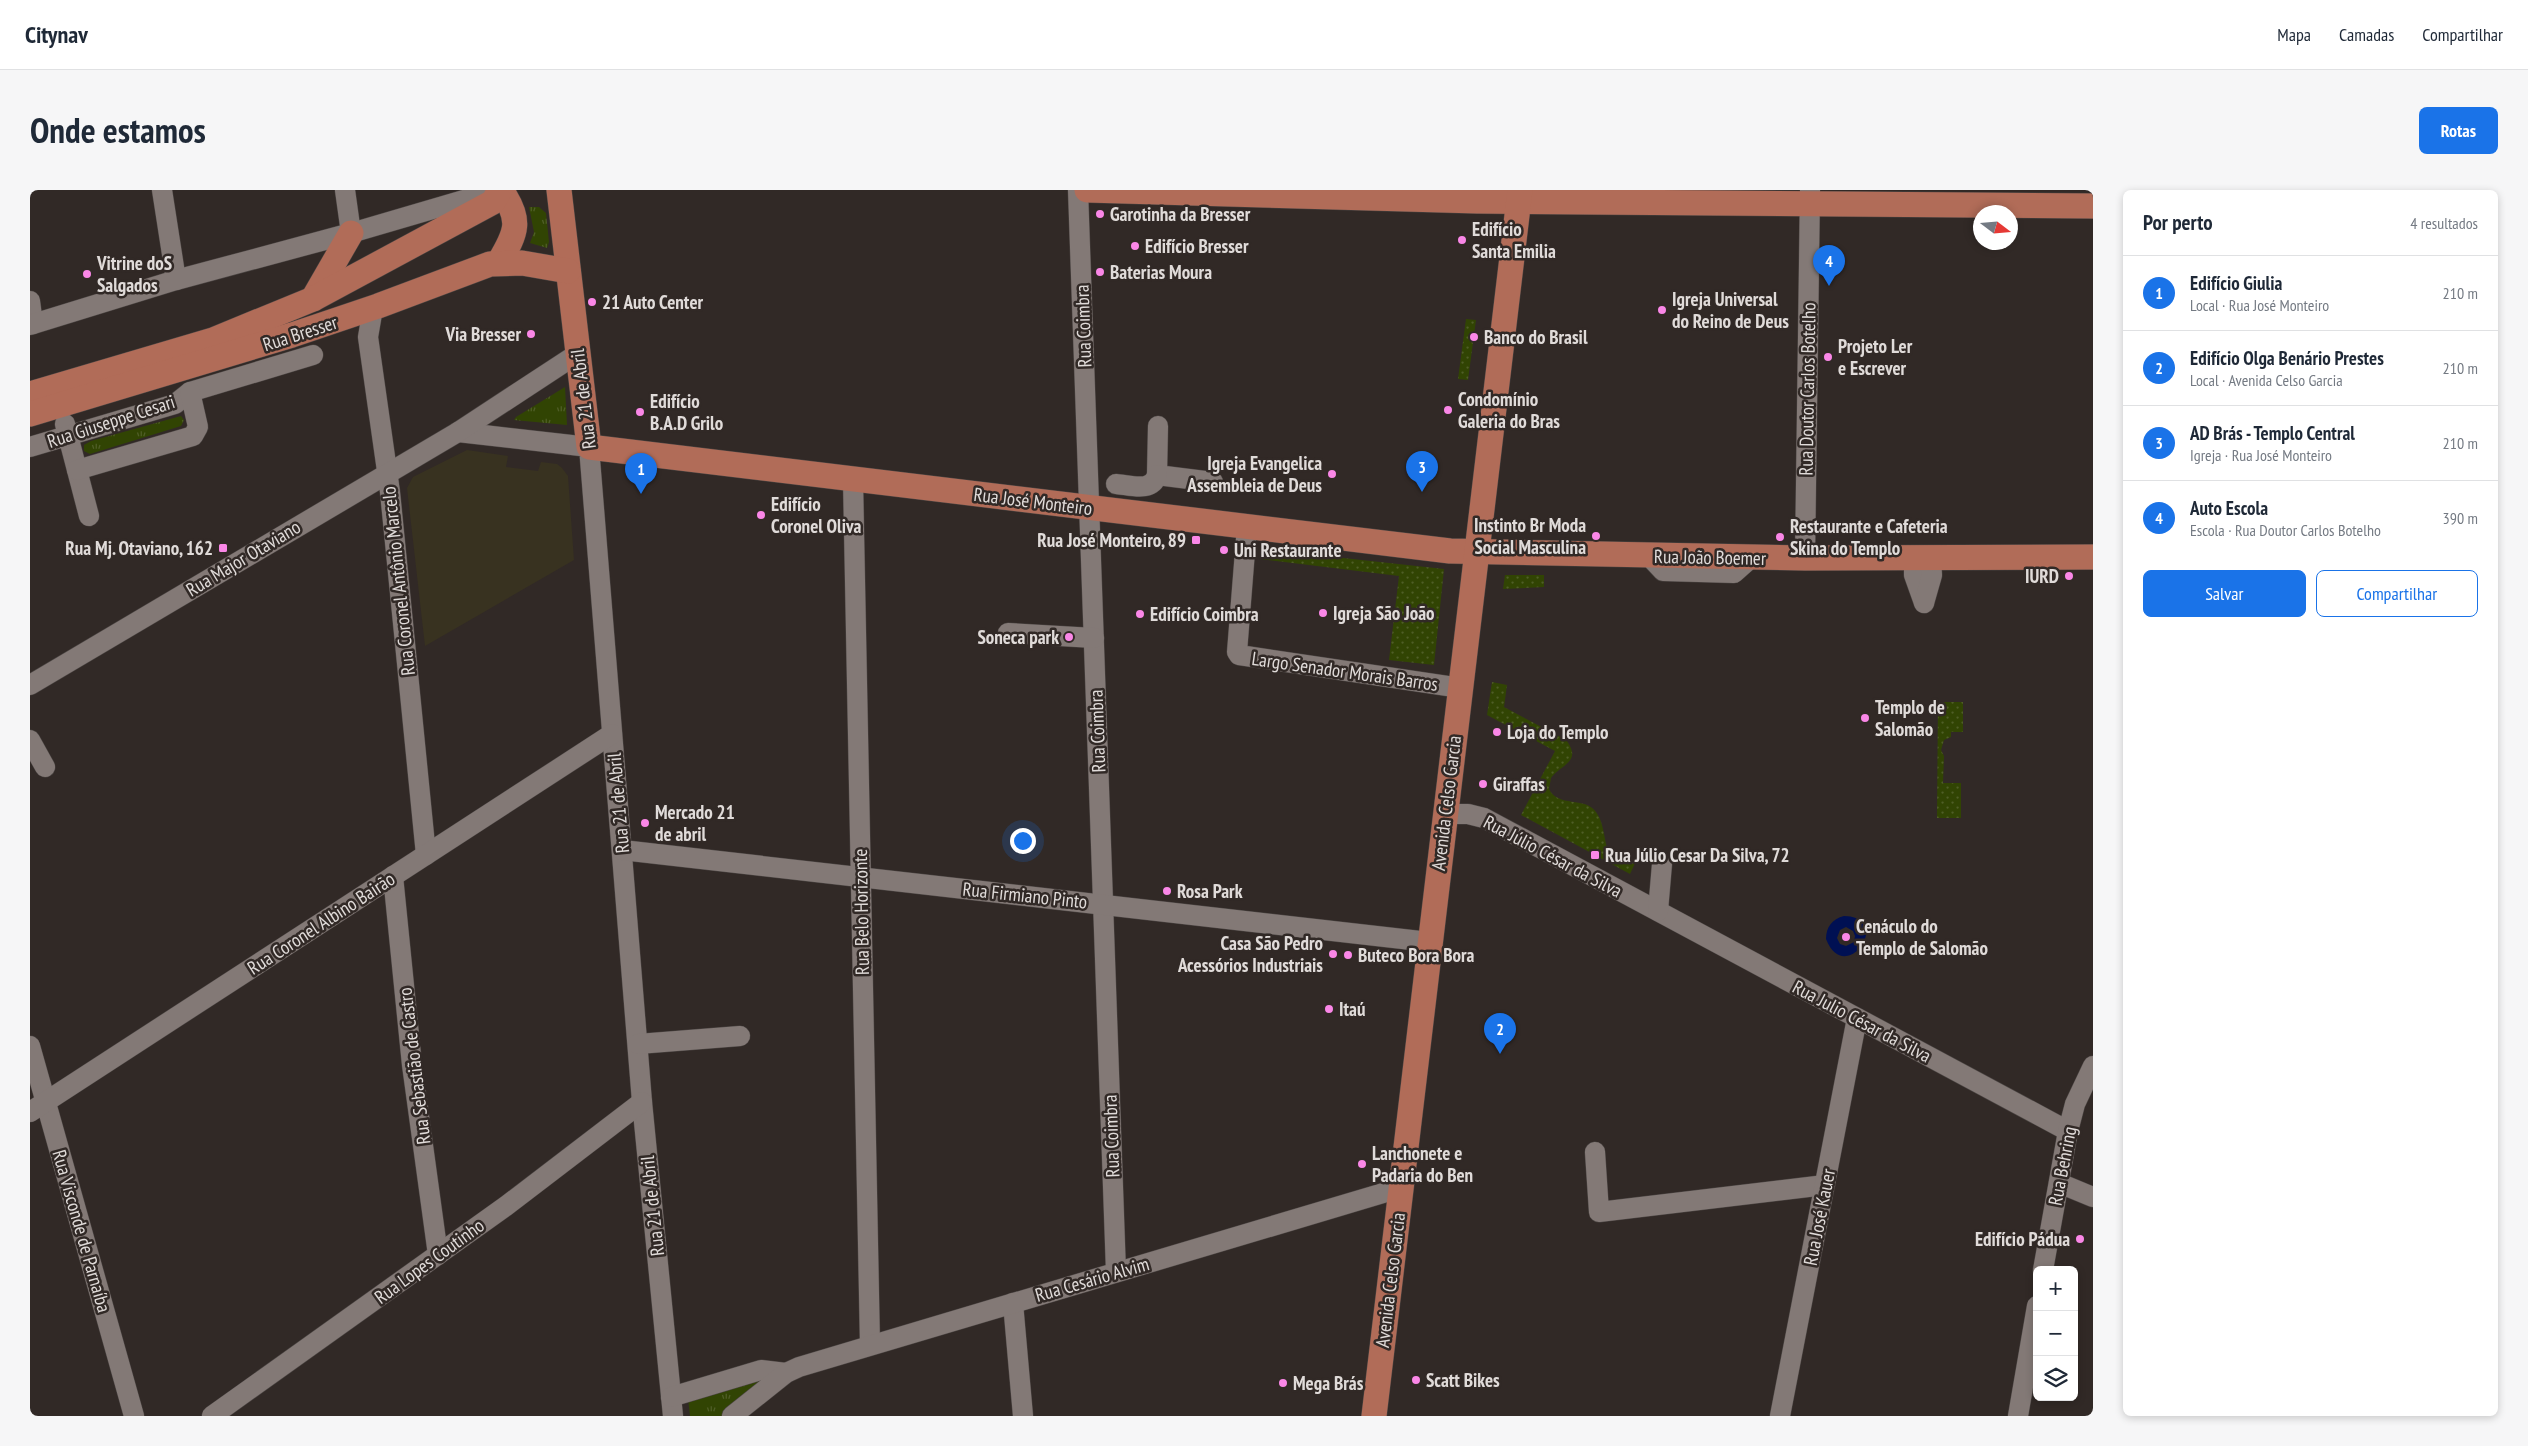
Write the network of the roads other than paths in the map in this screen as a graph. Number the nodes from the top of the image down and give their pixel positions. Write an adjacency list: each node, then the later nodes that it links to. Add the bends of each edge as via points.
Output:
1 (162, 190): 15 (street)
2 (345, 190): 12 (street)
3 (500, 190): 12 (street); 13 (main road, via 513,209 516,223 512,242); 16 (main road, Rua Bresser, via 493,202)
4 (559, 190): 14 (main road, Rua 21 de Abril)
5 (1078, 190): 40 (street, Rua Coimbra)
6 (1087, 190): 7 (main road)
7 (1519, 196): 8 (main road); 43 (main road, Avenida Celso Garcia)
8 (1810, 197): 9 (main road); 45 (street, Rua Doutor Carlos Botelho)
9 (1854, 197): 10 (main road)
10 (2049, 198): 11 (main road)
11 (2093, 206)
12 (351, 233): 15 (street); 16 (main road)
13 (499, 262): 14 (main road, Rua Bresser); 18 (main road, Rua Bresser)
14 (568, 271): 23 (main road, Rua 21 de Abril)
15 (176, 280): 20 (street)
16 (313, 299): 22 (main road, Rua Bresser)
17 (30, 301): 20 (street)
18 (373, 308): 19 (main road, Rua Bresser); 21 (street, Rua Coronel Antônio Marcelo)
19 (348, 317): 21 (street); 22 (main road, Rua Bresser)
20 (32, 324)
21 (368, 337): 35 (street, Rua Coronel Antônio Marcelo)
22 (218, 349): 26 (main road, Rua Bresser); 27 (main road, Rua Bresser)
23 (577, 354): 30 (street, Rua Major Otaviano); 33 (main road, Rua 21 de Abril)
24 (313, 355): 25 (street, Rua Giuseppe Cesari)
25 (190, 392): 29 (street, Rua Giuseppe Cesari, via 175,404); 34 (street, via 198,427 193,436)
26 (30, 394)
27 (30, 414)
28 (1158, 426): 36 (street)
29 (66, 429): 31 (street, Rua Giuseppe Cesari); 32 (street, Rua Giuseppe Cesari); 34 (street)
30 (458, 432): 33 (street); 35 (street, Rua Major Otaviano)
31 (30, 433)
32 (30, 447)
33 (590, 447): 37 (main road, Rua José Monteiro); 50 (street, Rua 21 de Abril)
34 (77, 470): 41 (street)
35 (387, 472): 48 (street, Rua Major Otaviano); 55 (street, Rua Coronel Antônio Marcelo)
36 (1157, 475): 38 (street); 39 (street, via 1149,486)
37 (853, 479): 40 (main road, Rua José Monteiro); 58 (street, Rua Belo Horizonte)
38 (1213, 482)
39 (1116, 484)
40 (1089, 507): 42 (main road, Rua José Monteiro); 47 (street, Rua Coimbra)
41 (89, 516)
42 (1247, 526): 43 (main road, Rua José Monteiro); 49 (street, Largo Senador Morais Barros, via 1239,655)
43 (1478, 552): 45 (main road, Rua João Boemer); 49 (main road, Avenida Celso Garcia)
44 (2093, 557): 45 (main road, Rua João Boemer, via 1923,566)
45 (1805, 558)
46 (1008, 633): 47 (street)
47 (1094, 638): 59 (street, Rua Coimbra)
48 (30, 684)
49 (1461, 688): 53 (main road, Avenida Celso Garcia)
50 (612, 734): 54 (street, Rua 21 de Abril); 55 (street, Rua Coronel Albino Bairão)
51 (30, 740): 52 (street)
52 (45, 767)
53 (1445, 814): 60 (street, Rua Júlio César da Silva, via 1484,818); 61 (main road, Avenida Celso Garcia)
54 (622, 850): 58 (street, Rua Firmiano Pinto); 64 (street, Rua 21 de Abril)
55 (426, 855): 57 (street, Rua Coronel Albino Bairão)
56 (1662, 864): 60 (street)
57 (393, 876): 68 (street, Rua Coronel Albino Bairão); 75 (street, Rua Sebastião de Castro, via 412,1065)
58 (861, 877): 59 (street, Rua Firmiano Pinto); 80 (street, Rua Belo Horizonte)
59 (1103, 904): 61 (street, Rua Firmiano Pinto); 77 (street, Rua Coimbra)
60 (1658, 911): 62 (street, Rua Julio César da Silva)
61 (1429, 942): 73 (main road, Avenida Celso Garcia)
62 (1857, 1018): 69 (street, Rua Julio César da Silva); 72 (street, Rua José Kauer)
63 (740, 1036): 64 (street)
64 (638, 1044): 67 (street, Rua 21 de Abril)
65 (30, 1046): 68 (street, Rua Visconde de Parnaíba)
66 (2093, 1066): 69 (street, Rua Behring, via 2075,1104)
67 (642, 1102): 75 (street, Rua Lopes Coutinho); 82 (street, Rua 21 de Abril)
68 (38, 1107): 83 (street, Rua Visconde de Parnaíba)
69 (2068, 1131): 71 (street, Rua Behring)
70 (1594, 1152): 72 (street, via 1599,1212)
71 (2059, 1183): 74 (street); 76 (street, Rua Behring)
72 (1825, 1185): 88 (street, Rua José Kauer)
73 (1400, 1188): 77 (street, Rua Cesário Alvim); 87 (main road, Avenida Celso Garcia)
74 (2093, 1197)
75 (438, 1255): 84 (street, Rua Lopes Coutinho)
76 (2044, 1266)
77 (1116, 1272): 78 (street, Rua Cesário Alvim)
78 (1013, 1303): 80 (street, Rua Cesário Alvim); 86 (street)
79 (2036, 1311): 89 (street)
80 (870, 1345): 81 (street, Rua Cesário Alvim)
81 (786, 1373): 82 (street, Rua Cesário Alvim, via 760,1370); 85 (street, Rua Cesário Alvim)
82 (672, 1406)
83 (134, 1416)
84 (212, 1416)
85 (732, 1416)
86 (1023, 1416)
87 (1374, 1416)
88 (1780, 1416)
89 (2018, 1416)

